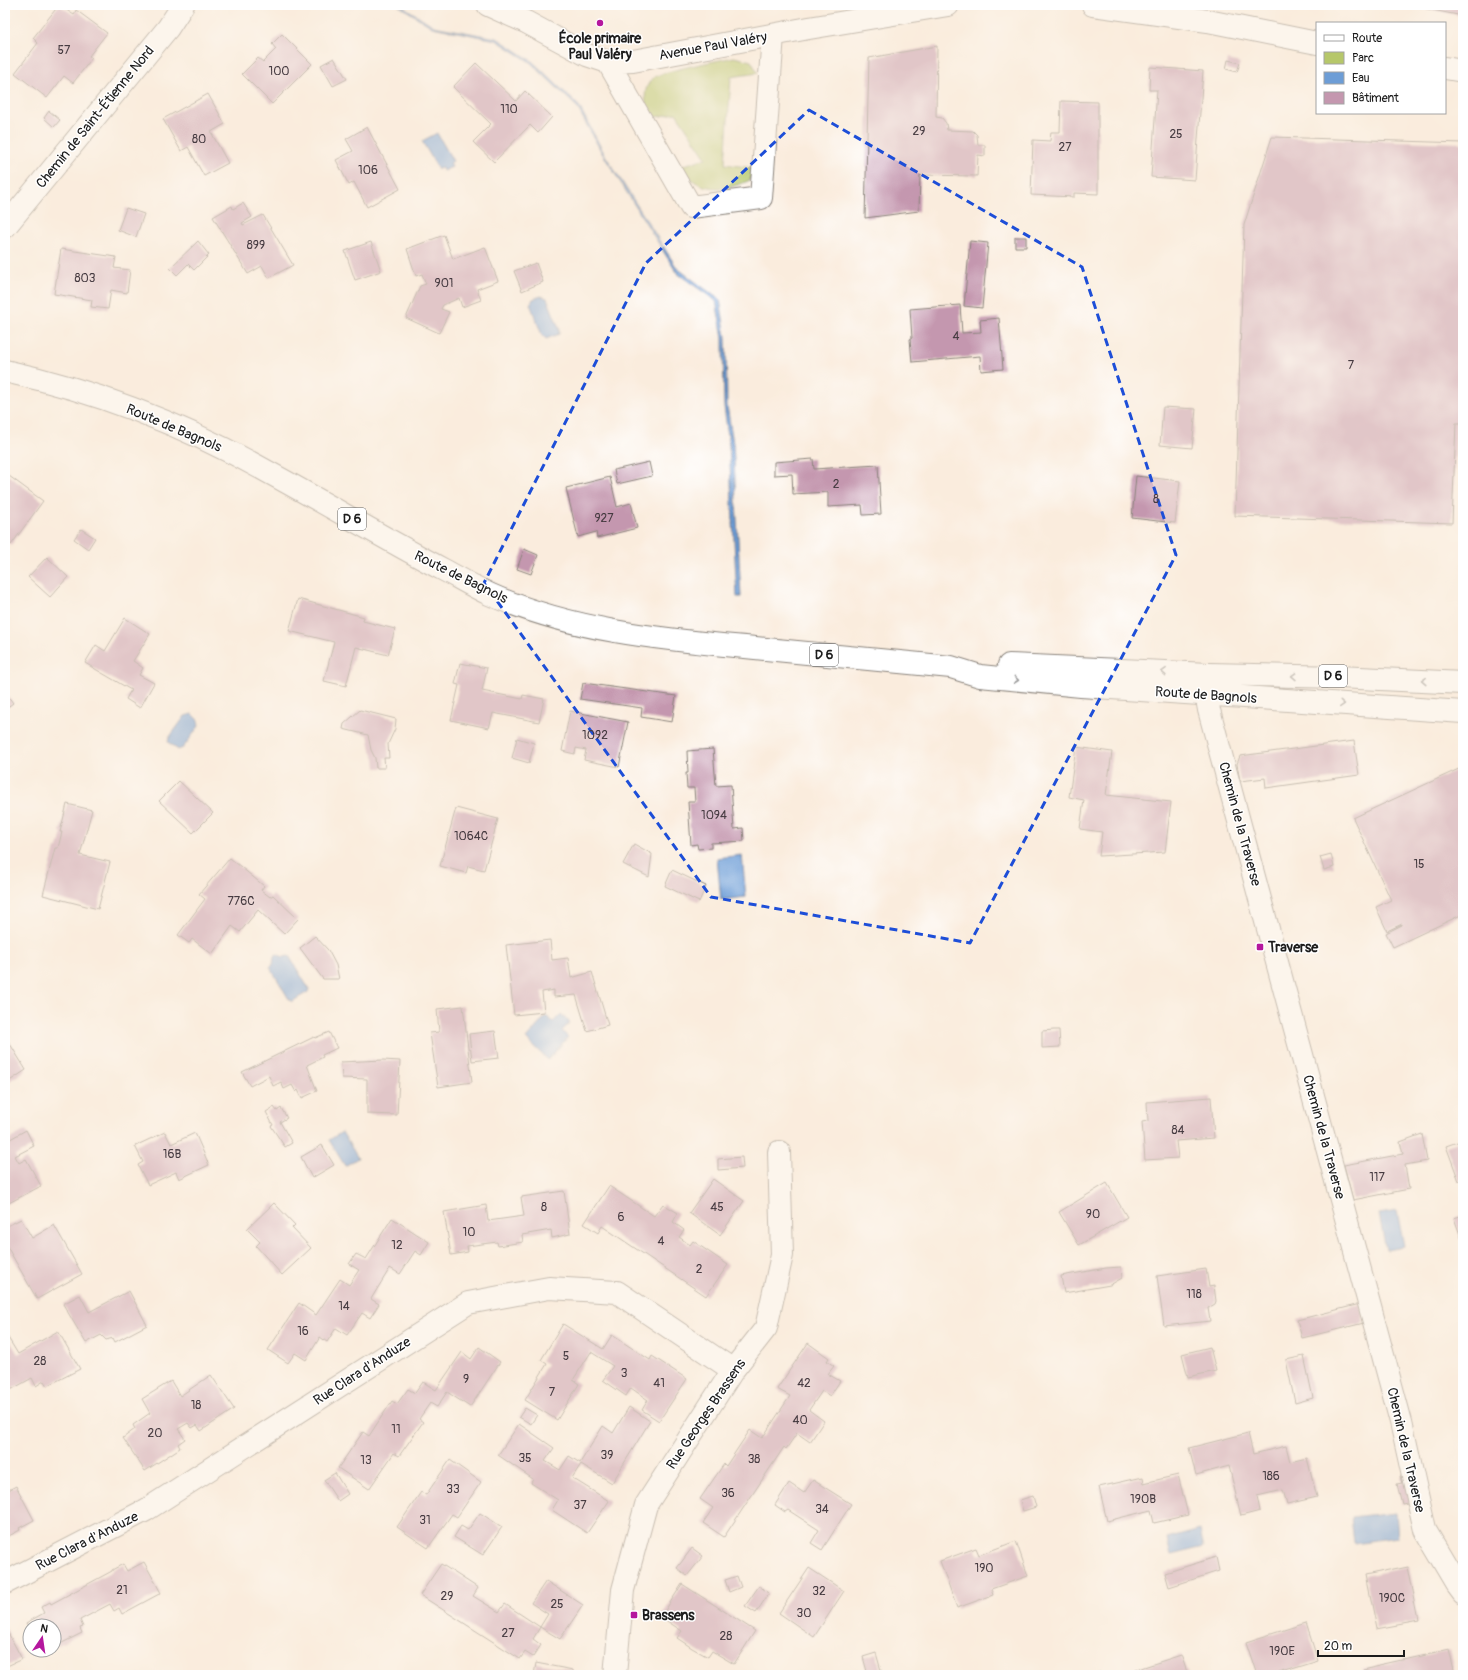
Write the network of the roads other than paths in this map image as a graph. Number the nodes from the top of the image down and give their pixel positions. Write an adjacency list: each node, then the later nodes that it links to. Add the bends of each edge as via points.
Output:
1 (183, 5): 10 (street, Chemin de Saint-Étienne Nord, via 168,28)
2 (488, 5): 7 (street, Avenue Paul Valéry, via 587,55)
3 (948, 5): 5 (street, Avenue Paul Valéry)
4 (1093, 5): 6 (street, via 1208,21)
5 (773, 35): 7 (street, Avenue Paul Valéry, via 632,61); 7 (street, via 761,198 691,207)
6 (1316, 43)
7 (608, 62)
8 (1446, 68): 9 (street)
9 (1463, 71)
10 (5, 227)
11 (5, 371): 12 (street, Route de Bagnols / D 6, via 52,382 110,401 218,446 489,594 576,624 697,642)
12 (951, 667): 13 (street, Route de Bagnols / D 6, one-way to 12, via 976,662); 15 (street, Route de Bagnols / D 6, one-way to 15, via 980,676)
13 (1203, 674): 14 (street, Route de Bagnols / D 6, one-way to 13, via 1339,676); 15 (street, Chemin de la Traverse)
14 (1463, 683)
15 (1206, 695): 16 (street, Route de Bagnols / D 6, one-way to 16); 20 (street, Chemin de la Traverse, via 1401,1422 1425,1530)
16 (1463, 712)
17 (779, 1152): 18 (street, Rue Georges Brassens, via 782,1255 766,1328)
18 (733, 1370): 19 (street, Rue Clara d'Anduze, via 617,1292 549,1288 468,1303 146,1510); 21 (street, Rue Georges Brassens, via 646,1505 623,1590)
19 (5, 1583)
20 (1463, 1592)
21 (615, 1675)

